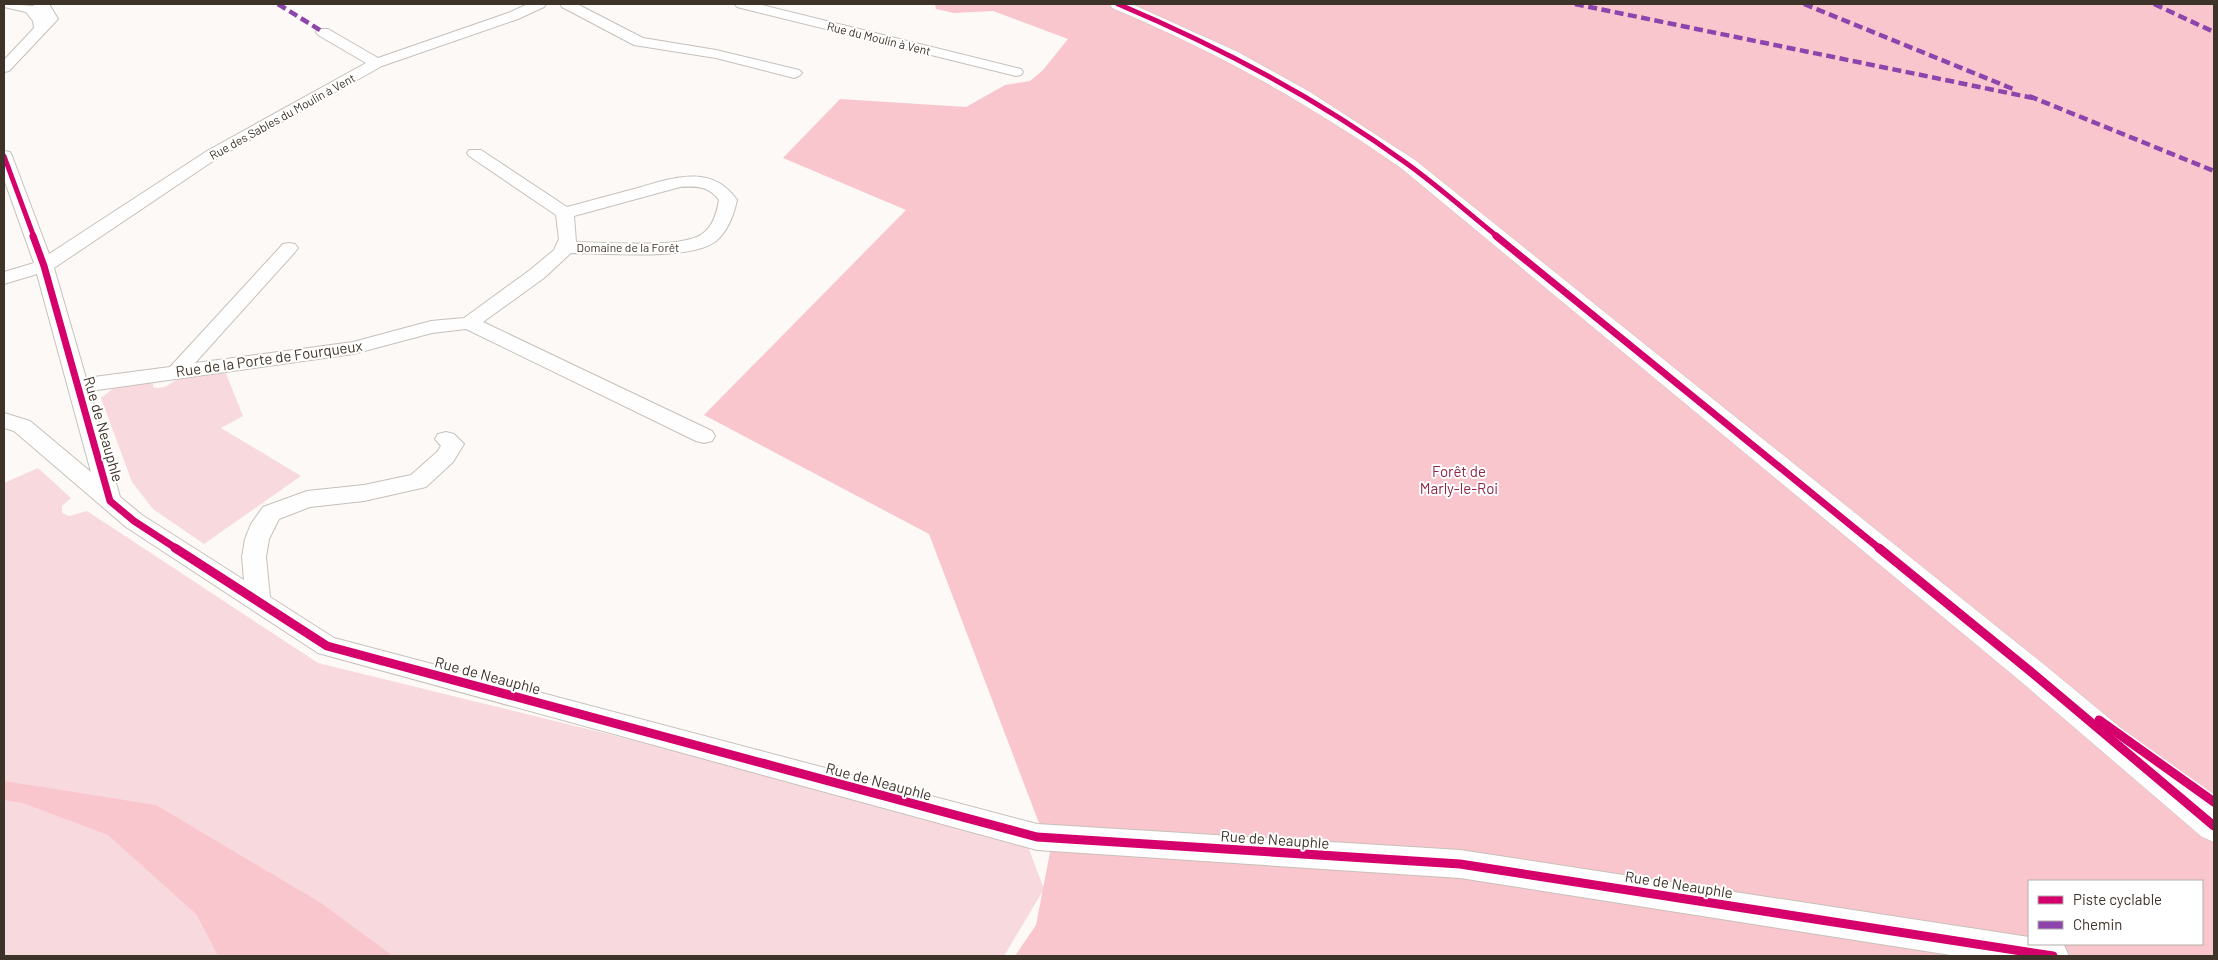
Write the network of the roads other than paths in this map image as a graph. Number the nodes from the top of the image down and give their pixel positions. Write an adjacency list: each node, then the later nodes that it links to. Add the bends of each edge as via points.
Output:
1 (17, 4): 2 (street); 7 (street); 8 (street, via 36,13)
2 (38, 4): 8 (street, via 46,8 51,19)
3 (539, 4): 10 (street, Rue des Sables du Moulin à Vent)
4 (567, 4): 13 (street, via 639,42 725,56)
5 (742, 4): 12 (street, Rue du Moulin à Vent)
6 (1118, 4): 29 (main road, via 1262,70 1337,114 1408,164)
7 (4, 12)
8 (42, 28): 11 (street)
9 (323, 32): 10 (street)
10 (377, 63): 19 (street, Rue des Sables du Moulin à Vent, via 213,154)
11 (4, 68)
12 (1016, 72)
13 (794, 73)
14 (475, 153): 16 (street)
15 (4, 156): 19 (street, Rue de Neauphle)
16 (564, 213): 17 (street, Domaine de la Forêt, via 567,221); 17 (street, Domaine de la Forêt, via 679,182 717,186 728,200 714,232 708,239 695,244 679,247)
17 (566, 247): 21 (street, Domaine de la Forêt)
18 (289, 248): 22 (street)
19 (44, 266): 20 (street, Rue des Sables du Moulin à Vent); 23 (street, Rue de Neauphle)
20 (4, 278)
21 (469, 323): 22 (street, Rue de la Porte de Fourqueux, via 430,327 353,348); 25 (street)
22 (177, 371): 23 (street, Rue de la Porte de Fourqueux)
23 (78, 386): 27 (street, Rue de Neauphle)
24 (4, 420): 27 (street, via 22,426)
25 (704, 436)
26 (446, 439): 28 (street, via 452,444 445,458 418,481 364,493 307,499 272,512 257,539 254,557)
27 (110, 501): 28 (street, Rue de Neauphle, via 134,521)
28 (258, 601): 32 (street, Rue de Neauphle, via 327,646 1037,837 1460,864)
29 (2030, 671): 30 (main road); 31 (main road)
30 (2214, 802)
31 (2214, 826)
32 (2053, 956)

